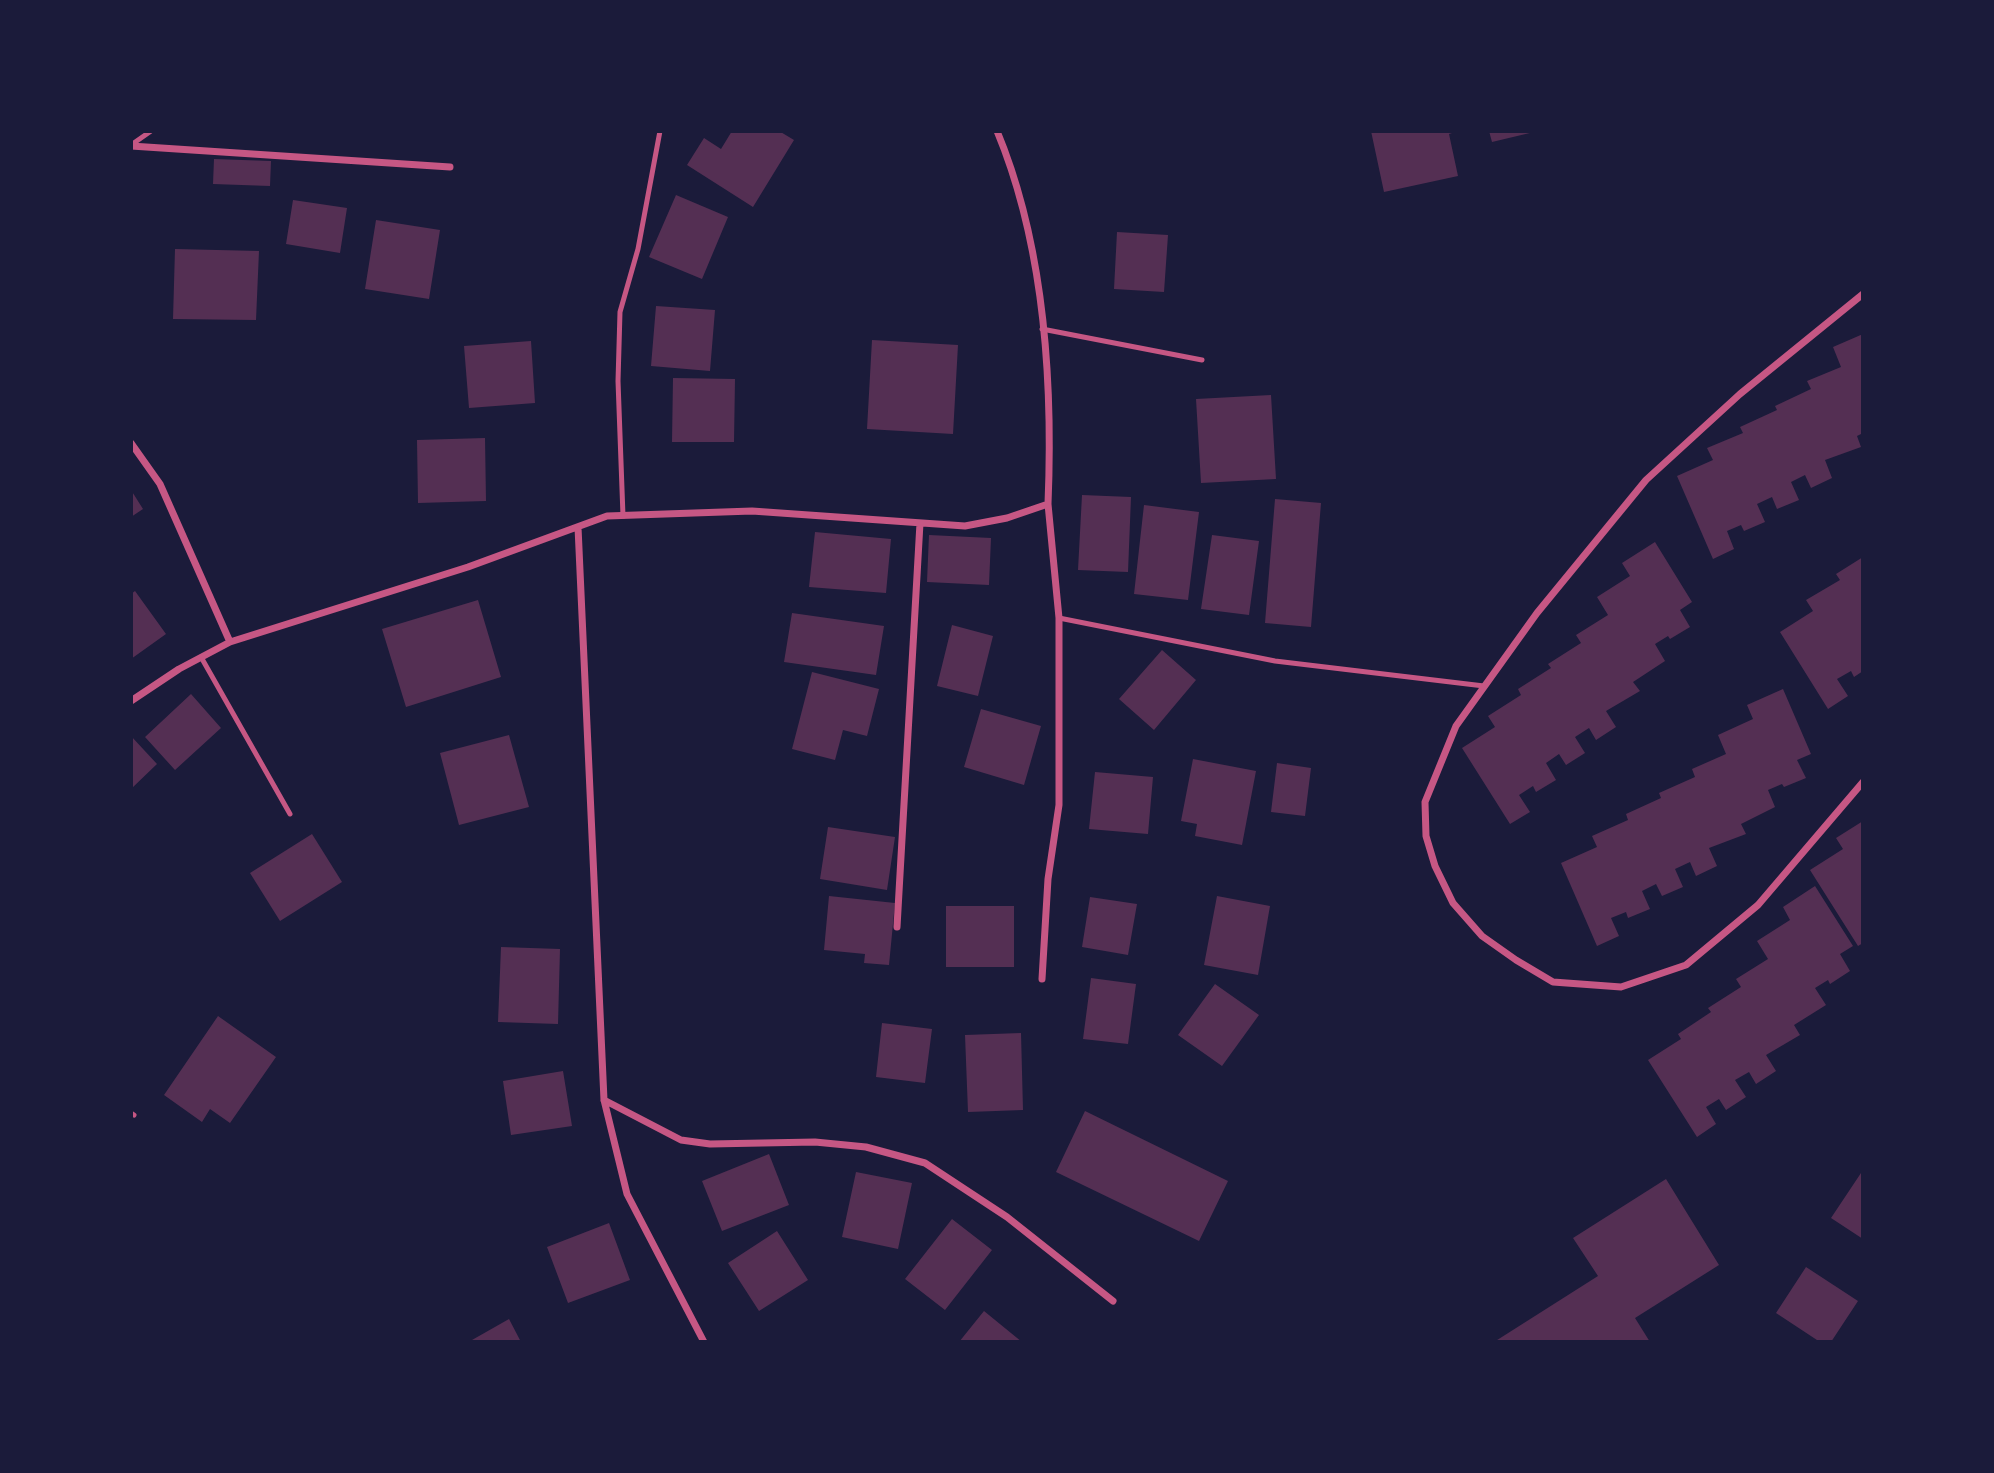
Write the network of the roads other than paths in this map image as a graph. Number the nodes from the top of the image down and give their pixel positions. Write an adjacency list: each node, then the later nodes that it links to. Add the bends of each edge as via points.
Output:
1 (151, 131): 4 (lane)
2 (660, 131): 11 (lane, via 638,249 620,312)
3 (997, 131): 7 (street, via 1018,186 1031,241)
4 (131, 146): 5 (street)
5 (450, 167)
6 (1863, 293): 17 (street, via 1740,394 1646,480)
7 (1042, 329): 8 (lane); 10 (street, via 1047,371)
8 (1202, 360)
9 (131, 443): 15 (street, via 160,484)
10 (1048, 504): 12 (street, via 965,526); 14 (street)
11 (623, 516): 12 (street, via 752,510); 13 (street, via 607,516)
12 (920, 523): 21 (street)
13 (578, 527): 15 (street); 23 (street)
14 (1059, 618): 17 (lane, via 1275,661); 22 (street, via 1059,805 1048,879)
15 (230, 642): 16 (street)
16 (201, 657): 18 (street); 20 (lane)
17 (1484, 686): 19 (street, via 1456,726 1425,802 1426,836 1453,902 1482,936 1553,982 1621,987 1686,965 1758,905)
18 (131, 701)
19 (1863, 782)
20 (290, 814)
21 (897, 927)
22 (1042, 979)
23 (604, 1100): 24 (street, via 681,1140 710,1144 815,1142 866,1147 925,1163 1007,1217); 25 (street, via 627,1194)
24 (1113, 1301)
25 (704, 1342)

